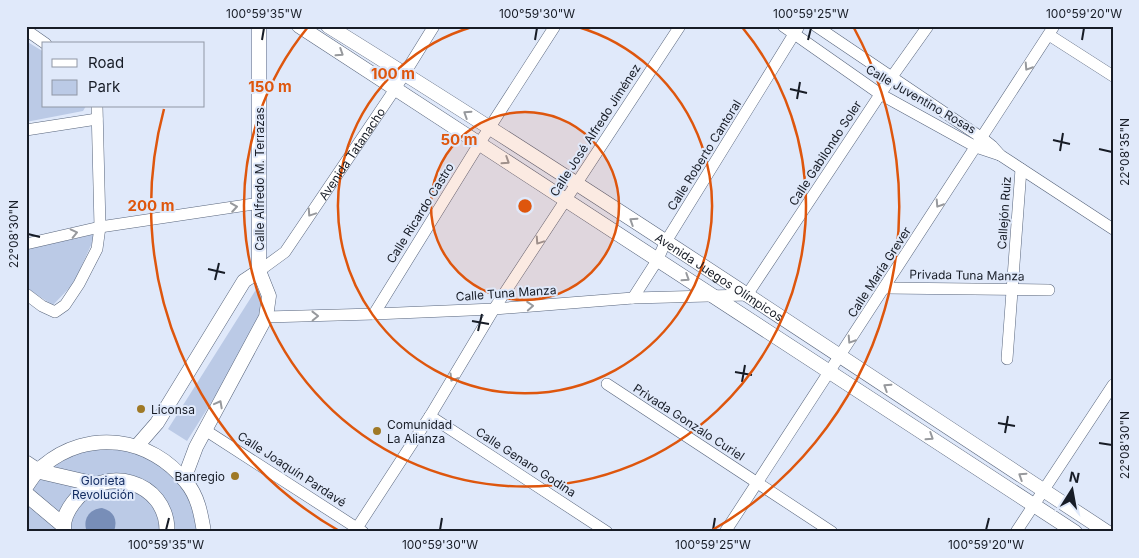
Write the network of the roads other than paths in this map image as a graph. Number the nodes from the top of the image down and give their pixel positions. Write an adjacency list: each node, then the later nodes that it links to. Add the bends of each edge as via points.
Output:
1 (259, 26): 28 (street, Calle Alfredo M. Terrazas)
2 (299, 26): 17 (street, Avenida Juegos Olímpicos, one-way to 17)
3 (328, 26): 14 (street, Avenida Juegos Olímpicos)
4 (434, 26): 14 (street, Avenida Tatanacho)
5 (555, 26): 21 (street, Calle Ricardo Castro)
6 (680, 26): 26 (street, Calle José Alfredo Jiménez)
7 (783, 26): 11 (street, Calle Juventino Rosas)
8 (816, 26): 16 (street, Calle Juventino Rosas)
9 (928, 26): 16 (street, Calle Gabilondo Soler)
10 (26, 30): 13 (street)
11 (797, 30): 18 (street, Calle Juventino Rosas); 31 (street, Calle Roberto Cantoral)
12 (1052, 30): 15 (street); 23 (street, Calle María Grever, one-way to 23)
13 (43, 42)
14 (404, 74): 17 (street, Avenida Tatanacho); 21 (street, Avenida Juegos Olímpicos, one-way to 14)
15 (1113, 76)
16 (891, 78): 18 (street, Calle Gabilondo Soler); 23 (street, Calle Juventino Rosas)
17 (395, 89): 24 (street, Avenida Juegos Olímpicos); 34 (street, Avenida Tatanacho, one-way to 34, via 285,252)
18 (880, 94): 23 (street, Calle Juventino Rosas); 39 (street, Calle Gabilondo Soler)
19 (97, 108): 20 (street)
20 (97, 119): 22 (street); 29 (street)
21 (489, 129): 24 (street, Calle Ricardo Castro); 26 (street, Avenida Juegos Olímpicos)
22 (26, 130)
23 (979, 142): 25 (street, Calle Juventino Rosas); 35 (street, Calle María Grever, one-way to 35)
24 (479, 144): 27 (street, Avenida Juegos Olímpicos, one-way to 27); 43 (street, Calle Ricardo Castro)
25 (1021, 169): 30 (street, Calle Juventino Rosas); 36 (street, Callejón Ruiz)
26 (576, 185): 27 (street, Calle José Alfredo Jiménez); 31 (street, Avenida Juegos Olímpicos, one-way to 26)
27 (566, 200): 33 (street, Avenida Juegos Olímpicos); 42 (street, Calle José Alfredo Jiménez, one-way to 42)
28 (260, 203): 29 (street, one-way to 28); 34 (street, Calle Alfredo M. Terrazas)
29 (100, 227): 32 (street, one-way to 29); 38 (street, via 97,249 65,305 55,312)
30 (1113, 229)
31 (665, 242): 33 (street, Calle Roberto Cantoral); 39 (street, Avenida Juegos Olímpicos)
32 (26, 244)
33 (658, 259): 40 (street, Avenida Juegos Olímpicos, one-way to 40); 41 (street, Calle Roberto Cantoral)
34 (259, 271): 44 (street, via 269,296); 52 (street, Avenida Tatanacho, via 244,281 157,423)
35 (885, 288): 36 (street, Privada Tuna Manza); 45 (street, Calle María Grever, one-way to 45)
36 (1012, 290): 37 (street, Privada Tuna Manza); 46 (street, Callejón Ruiz)
37 (1049, 290)
38 (26, 294)
39 (747, 295): 40 (street, Calle Tuna Manza); 45 (street, Avenida Juegos Olímpicos)
40 (713, 296): 41 (street, Calle Tuna Manza); 47 (street, Avenida Juegos Olímpicos)
41 (633, 298): 42 (street, Calle Tuna Manza, one-way to 41)
42 (494, 308): 43 (street, Calle Tuna Manza); 50 (street, Calle José Alfredo Jiménez, one-way to 50)
43 (374, 314): 44 (street, Calle Tuna Manza, one-way to 43)
44 (266, 317): 51 (street, one-way to 44)
45 (840, 357): 47 (street, Calle María Grever); 58 (street, Avenida Juegos Olímpicos, one-way to 45)
46 (1007, 359)
47 (830, 372): 55 (street, Calle María Grever); 60 (street, Avenida Juegos Olímpicos, one-way to 60)
48 (606, 384): 55 (street, Privada Gonzalo Curiel)
49 (1113, 385): 58 (street)
50 (430, 416): 62 (street, Calle José Alfredo Jiménez); 65 (street, Calle Genaro Godina)
51 (205, 430): 54 (street); 62 (street, Calle Joaquín Pardavé)
52 (137, 446): 53 (street, via 104,441 71,448 43,466); 54 (street, via 166,461)
53 (32, 467): 56 (main road); 57 (street)
54 (184, 479): 64 (street, via 201,510)
55 (757, 483): 66 (street, Calle María Grever); 67 (street, Privada Gonzalo Curiel)
56 (94, 484): 61 (main road, via 79,494 68,508); 63 (main road, via 110,480 127,481 142,488 160,506)
57 (26, 487)
58 (1044, 490): 60 (street); 70 (street, Avenida Juegos Olímpicos)
59 (26, 494): 61 (main road)
60 (1034, 505): 68 (street); 69 (street, Avenida Juegos Olímpicos)
61 (64, 528)
62 (360, 530)
63 (168, 531)
64 (204, 532)
65 (607, 532)
66 (725, 532)
67 (832, 532)
68 (1016, 532)
69 (1075, 532)
70 (1107, 532)

